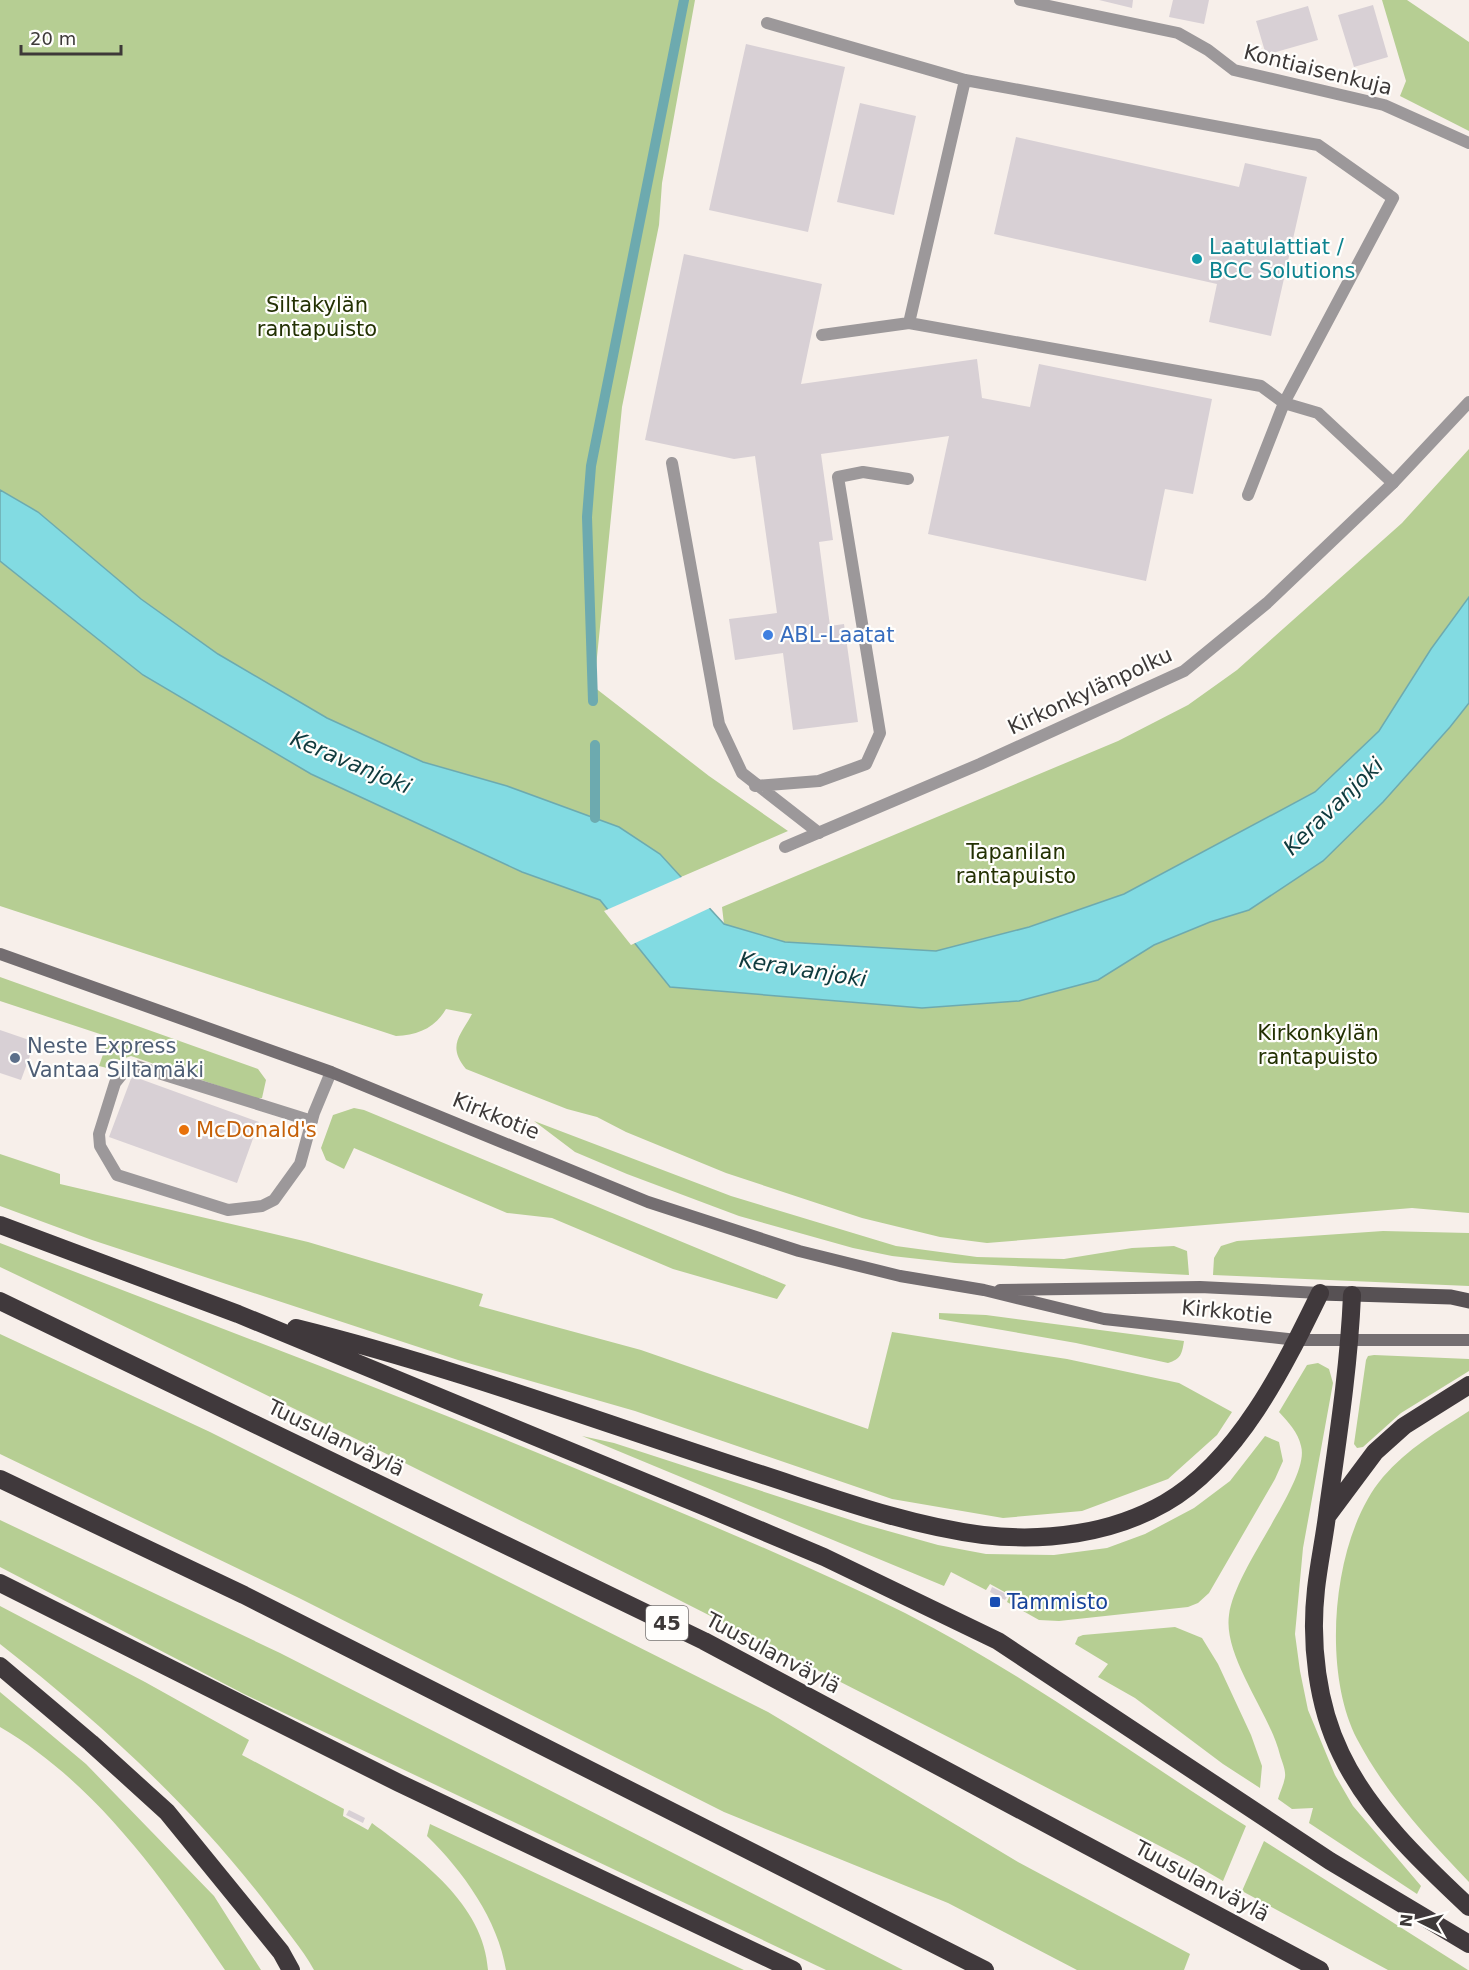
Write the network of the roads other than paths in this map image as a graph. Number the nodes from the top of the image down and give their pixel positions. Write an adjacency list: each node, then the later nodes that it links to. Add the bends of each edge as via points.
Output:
1 (1020, 0): 4 (street, Kontiaisenkuja, via 1178,33 1234,70 1384,105)
2 (767, 23): 3 (street)
3 (965, 80): 5 (street); 8 (street, via 1318,146 1392,198)
4 (1469, 143)
5 (909, 322): 6 (street); 8 (street, via 1261,386)
6 (822, 335)
7 (1469, 402): 11 (street, Kirkonkylänpolku)
8 (1284, 403): 11 (street, via 1318,413); 12 (street)
9 (672, 463): 13 (street, via 719,724 742,774)
10 (908, 479): 13 (street, via 863,472 838,477 880,733 866,764 819,781)
11 (1393, 483): 14 (street, Kirkonkylänpolku, via 1268,603 1184,671)
12 (1248, 495)
13 (755, 786): 14 (street)
14 (819, 833): 15 (street, Kirkonkylänpolku)
15 (785, 847)
16 (0, 954): 17 (street, Kirkkotie)
17 (331, 1072): 18 (street); 20 (street, Kirkkotie, via 648,1202 745,1235 900,1276)
18 (312, 1121): 18 (street, via 136,1066 115,1083 99,1134 100,1146 117,1175 228,1210 262,1206 274,1200 300,1164)
19 (0, 1225): 25 (highway)
20 (984, 1290): 21 (street, Kirkkotie, via 1200,1287); 26 (street, Kirkkotie, via 1104,1319)
21 (1320, 1293): 22 (main road, Kirkkotie); 26 (highway)
22 (1352, 1295): 24 (main road, Kirkkotie, via 1451,1297); 28 (highway)
23 (0, 1301): 39 (highway, Tuusulanväylä / 45, via 704,1641)
24 (1469, 1301)
25 (238, 1314): 26 (highway, via 390,1351 921,1523 984,1535 1059,1537 1120,1525 1166,1503 1206,1475 1231,1448); 35 (highway, via 824,1557 998,1641 1330,1861)
26 (1297, 1340): 28 (street, Kirkkotie)
27 (1469, 1340): 28 (street, Kirkkotie)
28 (1350, 1342): 31 (highway)
29 (1469, 1385): 31 (highway, via 1404,1426 1375,1452)
30 (0, 1479): 38 (highway, via 244,1595)
31 (1327, 1516): 34 (highway, via 1316,1592 1316,1659 1324,1710 1341,1754 1368,1797 1399,1837)
32 (0, 1583): 37 (highway, via 399,1783)
33 (0, 1666): 36 (highway, via 166,1812 281,1952)
34 (1469, 1907)
35 (1469, 1944)
36 (291, 1970)
37 (793, 1970)
38 (985, 1970)
39 (1320, 1970)

